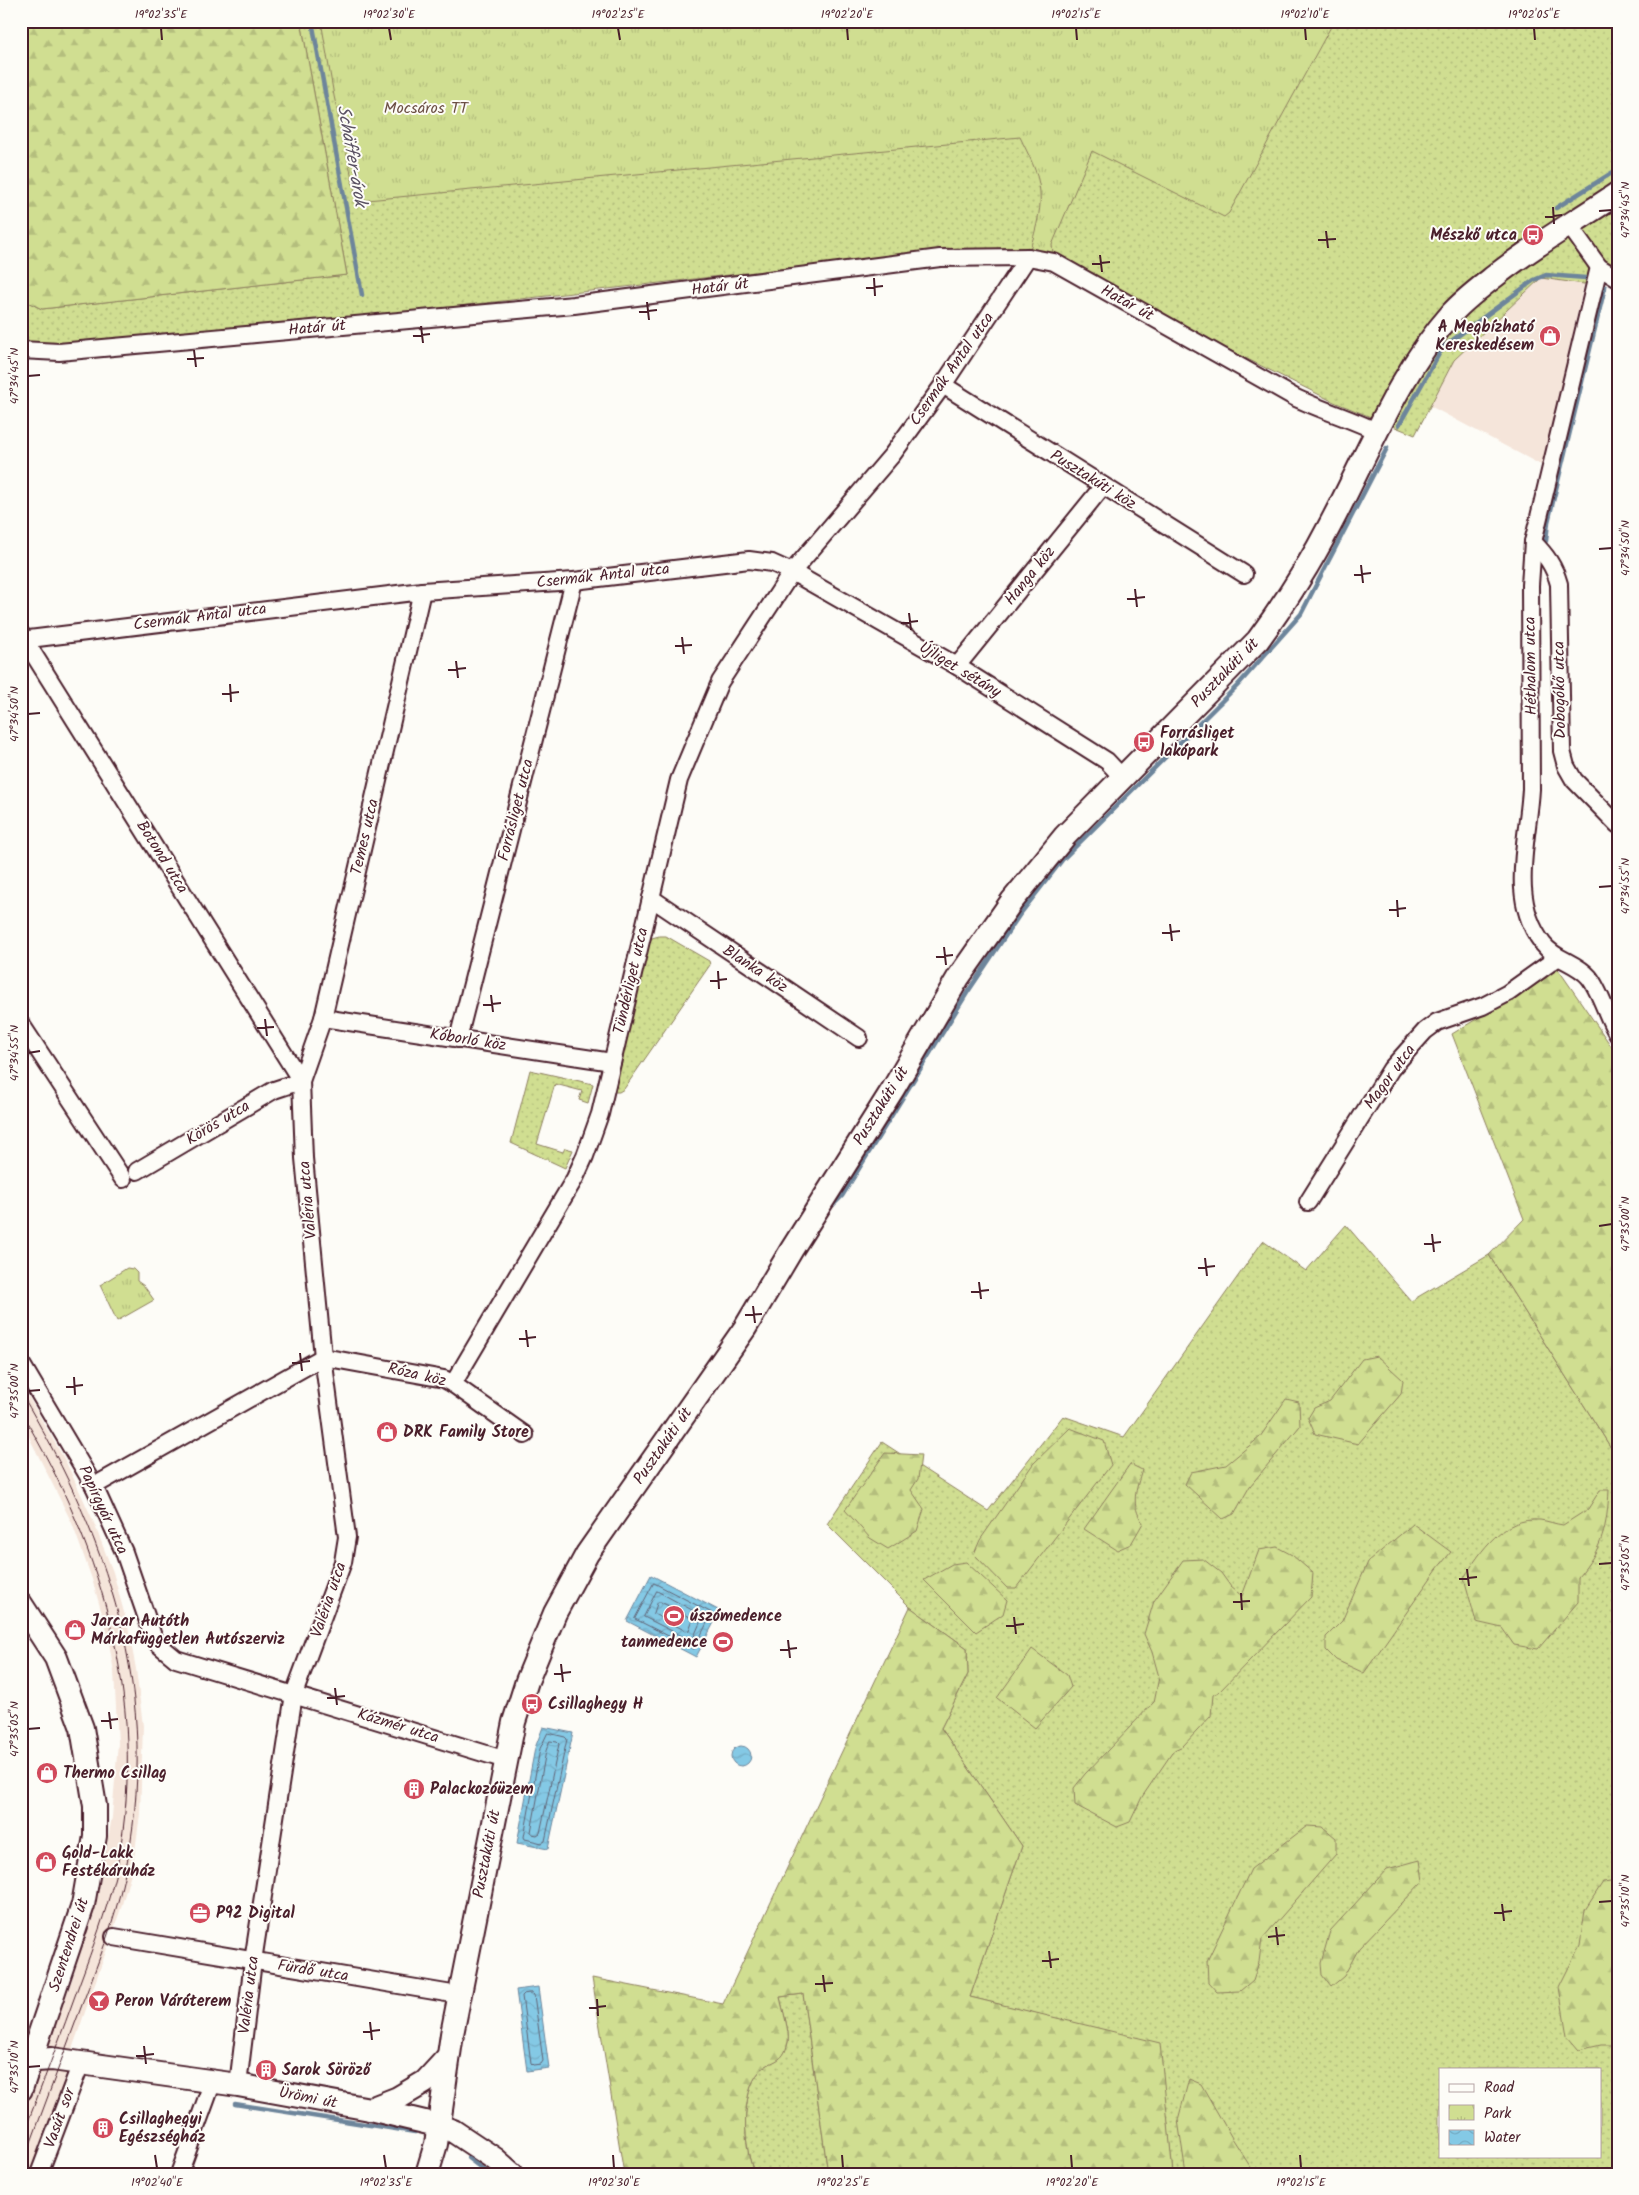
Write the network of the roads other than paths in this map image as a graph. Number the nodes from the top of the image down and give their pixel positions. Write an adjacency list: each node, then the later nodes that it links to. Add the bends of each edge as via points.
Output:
1 (1618, 194): 2 (street, Pusztakúti út)
2 (1569, 225): 4 (street); 8 (street, Pusztakúti út, via 1519,257 1454,311 1423,350)
3 (1028, 257): 6 (street, Határ út, via 940,258 574,305 59,352); 7 (street, Csermák Antal utca); 8 (street, Határ út, via 1054,262 1294,397)
4 (1600, 267): 5 (street); 10 (street, Héthalom utca)
5 (1618, 279)
6 (21, 350)
7 (943, 385): 9 (street, Pusztakúti köz); 11 (street, Csermák Antal utca, via 892,455)
8 (1376, 431): 17 (street, Pusztakúti út, via 1310,563 1263,633)
9 (1103, 486): 12 (street, Pusztakúti köz); 16 (street, Hanga köz)
10 (1533, 542): 18 (street, Dobogókő utca, via 1546,555 1559,584 1560,734 1566,766 1574,780); 20 (street, Héthalom utca, via 1530,585 1531,789 1521,875 1522,898 1533,928 1543,945)
11 (792, 572): 13 (street, Csermák Antal utca, via 772,563 749,560); 16 (street, Újliget sétány); 19 (street, Tündérliget utca, via 720,682 679,780)
12 (1244, 574)
13 (574, 581): 14 (street, Csermák Antal utca); 25 (street, Forrásliget utca)
14 (422, 591): 15 (street, Csermák Antal utca); 21 (street, Temes utca)
15 (22, 637): 27 (street, Botond utca)
16 (957, 666): 17 (street, Újliget sétány, via 1106,761)
17 (1122, 777): 37 (street, Pusztakúti út, via 1066,836 1012,901 958,978 745,1328 587,1554 555,1613 527,1681)
18 (1618, 825)
19 (651, 898): 24 (street, Blanka köz); 26 (street, Tündérliget utca)
20 (1557, 958): 23 (street, Héthalom utca, via 1589,977); 28 (street, Magor utca, via 1483,1006 1437,1022 1414,1042 1391,1069)
21 (323, 1018): 25 (street, Kóborló köz); 27 (street, Temes utca)
22 (21, 1024): 27 (street, Körös utca, via 130,1175 274,1090)
23 (1618, 1035)
24 (859, 1038)
25 (458, 1039): 26 (street, Kóborló köz)
26 (612, 1062): 31 (street, Tündérliget utca, via 593,1134 575,1178)
27 (301, 1081): 29 (street, Valéria utca, via 305,1176)
28 (1308, 1202)
29 (323, 1357): 31 (street, Róza köz, via 426,1375); 33 (street); 36 (street, Valéria utca, via 346,1537 343,1562)
30 (21, 1363): 33 (street, Papírgyár utca)
31 (453, 1384): 32 (street, Róza köz)
32 (525, 1435)
33 (94, 1486): 35 (street, Papírgyár utca, via 124,1552 153,1636)
34 (21, 1604): 42 (street, Szentendrei út, via 56,1658 82,1728 94,1806 95,1836 83,1905)
35 (176, 1659): 36 (street, Kázmér utca)
36 (294, 1694): 37 (street, Kázmér utca); 39 (street, Valéria utca)
37 (506, 1760): 41 (street, Pusztakúti út)
38 (114, 1937): 39 (street, Fürdő utca)
39 (253, 1961): 40 (street, Fürdő utca); 45 (street, Valéria utca)
40 (452, 1994)
41 (448, 2057): 47 (street, via 425,2082); 48 (street, Pusztakúti út)
42 (25, 2061): 43 (street, Ürömi út, via 52,2059); 46 (street, Szentendrei út)
43 (81, 2063): 44 (street, Ürömi út); 49 (street, Vasút sor)
44 (213, 2081): 45 (street, Ürömi út); 50 (street)
45 (238, 2085): 47 (street, Ürömi út)
46 (21, 2089)
47 (370, 2109): 48 (street, Ürömi út)
48 (437, 2124): 51 (street, Pusztakúti út, via 436,2144); 52 (street, Ürömi út, via 453,2131)
49 (40, 2174)
50 (179, 2174)
51 (427, 2174)
52 (512, 2174)

